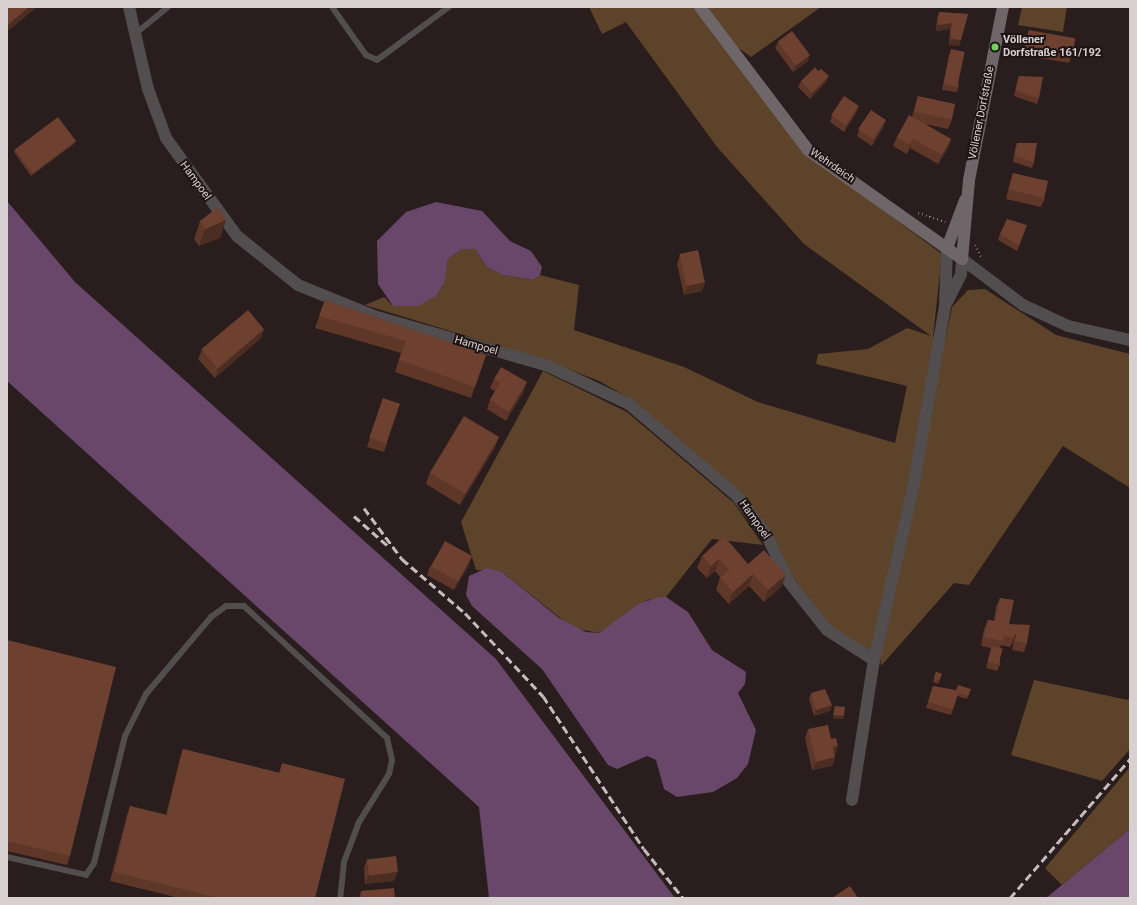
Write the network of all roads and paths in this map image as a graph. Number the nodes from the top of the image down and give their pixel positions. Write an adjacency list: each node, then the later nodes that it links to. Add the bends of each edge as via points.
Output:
1 (129, 7): 7 (street, Hampoel)
2 (168, 7): 7 (lane)
3 (332, 7): 4 (lane, via 366,55 377,60)
4 (449, 7)
5 (700, 7): 9 (street, Wehrdeich, via 808,150)
6 (1003, 7): 8 (street, Völlener Dorfstraße)
7 (135, 34): 17 (street, Hampoel, via 148,89 166,138 236,236 298,285 378,317 546,365 629,404 737,496 766,534 789,582 827,630)
8 (967, 195): 10 (street, Völlener Dorfstraße); 11 (street, Völlener Dorfstraße)
9 (906, 218): 10 (path, via 912,212 930,215); 12 (street, Wehrdeich)
10 (953, 226): 12 (street, Völlener Dorfstraße)
11 (966, 234): 13 (street, Völlener Dorfstraße); 14 (path, via 973,238)
12 (947, 248): 13 (street, Wehrdeich); 15 (street)
13 (962, 259): 15 (street, via 961,274); 16 (street, via 1023,305 1068,326)
14 (986, 263)
15 (945, 306): 17 (street, via 913,488)
16 (1130, 340)
17 (874, 660): 18 (street)
18 (852, 800)
19 (7, 857): 20 (lane, via 86,875 94,863 125,736 146,694 211,617 226,606 244,606 387,738 392,760 390,774 359,822 344,862)
20 (340, 898)

